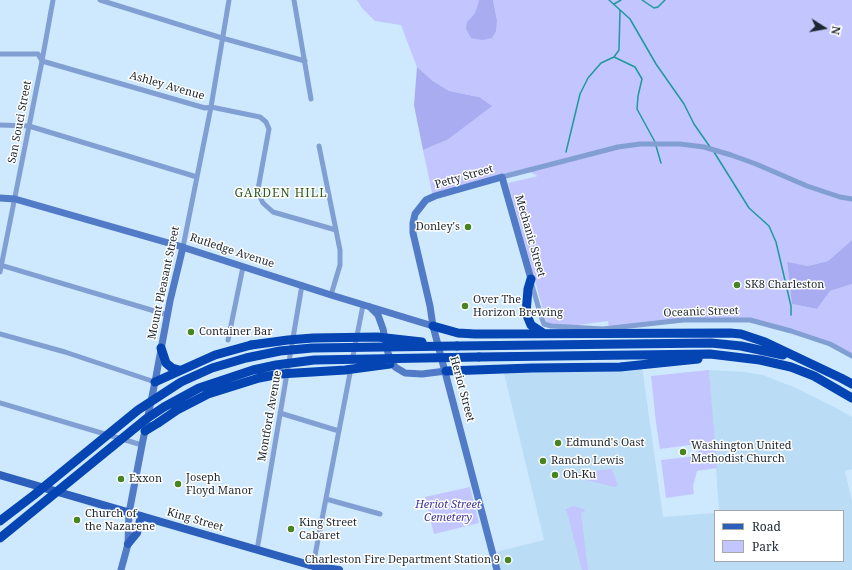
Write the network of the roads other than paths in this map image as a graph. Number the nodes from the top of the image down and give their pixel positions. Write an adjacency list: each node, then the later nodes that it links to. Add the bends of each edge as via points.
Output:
1 (53, 0): 7 (street, San Souci Street)
2 (100, 0): 5 (street)
3 (229, 0): 5 (street, Mount Pleasant Street)
4 (294, 0): 8 (street)
5 (222, 38): 8 (street); 10 (street, Mount Pleasant Street)
6 (0, 54): 7 (street, Ashley Avenue, via 38,54)
7 (42, 61): 10 (street, Ashley Avenue, via 205,108); 12 (street, San Souci Street)
8 (305, 61): 9 (street)
9 (311, 99)
10 (211, 106): 14 (street, Mount Pleasant Street); 20 (street, Ashley Avenue, via 260,117 266,122 269,129 258,189 265,206 273,212)
11 (0, 125): 12 (street)
12 (29, 126): 14 (street); 17 (street, San Souci Street)
13 (319, 146): 20 (street)
14 (197, 177): 21 (street, Mount Pleasant Street)
15 (502, 177): 18 (street, via 618,147 680,144 704,147 731,155 807,186); 19 (main road, Petty Street, via 435,196 426,200); 25 (main road, Mechanic Street)
16 (0, 198): 17 (main road, Rutledge Avenue)
17 (14, 199): 21 (main road, Rutledge Avenue); 22 (street, San Souci Street)
18 (852, 199)
19 (415, 214): 30 (main road, Heriot Street, via 412,223 413,233)
20 (336, 230): 27 (street, via 340,246 340,265)
21 (183, 247): 23 (main road, Rutledge Avenue); 29 (main road, Mount Pleasant Street)
22 (1, 265): 24 (street, San Souci Street); 29 (street)
23 (243, 266): 26 (main road, Rutledge Avenue); 33 (street)
24 (0, 272)
25 (531, 279): 31 (street, Mechanic Street); 31 (highway, via 526,306 527,319 530,326)
26 (302, 285): 27 (main road, Rutledge Avenue); 46 (street, Montford Avenue)
27 (331, 295): 28 (main road, Rutledge Avenue)
28 (367, 306): 30 (main road, Rutledge Avenue); 41 (main road, via 378,315 388,354 395,367 405,373); 48 (street)
29 (168, 315): 35 (main road, Mount Pleasant Street)
30 (433, 326): 31 (highway, via 458,333 475,334); 41 (main road, Heriot Street)
31 (544, 329): 36 (street, Oceanic Street, via 603,329 683,320 750,320 830,344); 39 (highway, via 730,332 765,342)
32 (0, 334): 42 (street, via 65,352)
33 (228, 340)
34 (457, 346): 39 (highway, via 711,344 740,346); 40 (highway, bridge, via 377,337 306,338 251,345 215,355); 55 (highway, bridge, via 312,348 280,351 212,368 181,382 138,410)
35 (162, 348): 40 (highway, via 166,363); 42 (main road, Mount Pleasant Street)
36 (852, 356)
37 (435, 359): 38 (highway, bridge, via 710,354); 47 (highway, bridge, via 259,378 208,394); 56 (highway, bridge, via 314,360 253,370 199,388 146,419)
38 (760, 360): 41 (highway, via 704,359 620,367); 44 (highway, via 791,367 814,376)
39 (808, 362): 43 (highway)
40 (179, 370): 42 (highway)
41 (446, 371): 62 (main road, Heriot Street)
42 (155, 382): 47 (main road, Mount Pleasant Street)
43 (852, 384)
44 (852, 398)
45 (0, 403): 49 (street)
46 (280, 413): 48 (street); 58 (street, Montford Avenue)
47 (145, 431): 49 (main road, Mount Pleasant Street)
48 (339, 431): 51 (street)
49 (142, 445): 52 (main road, Mount Pleasant Street)
50 (0, 474): 52 (main road, King Street)
51 (326, 499): 53 (street); 59 (street)
52 (129, 513): 54 (main road, King Street); 57 (main road, Mount Pleasant Street)
53 (380, 514)
54 (141, 516): 57 (main road, via 136,533); 58 (main road, King Street)
55 (0, 521)
56 (0, 538)
57 (128, 544): 60 (main road, Mount Pleasant Street)
58 (257, 550): 59 (main road, King Street)
59 (313, 566): 61 (main road, King Street)
60 (121, 570)
61 (338, 570)
62 (497, 570)

